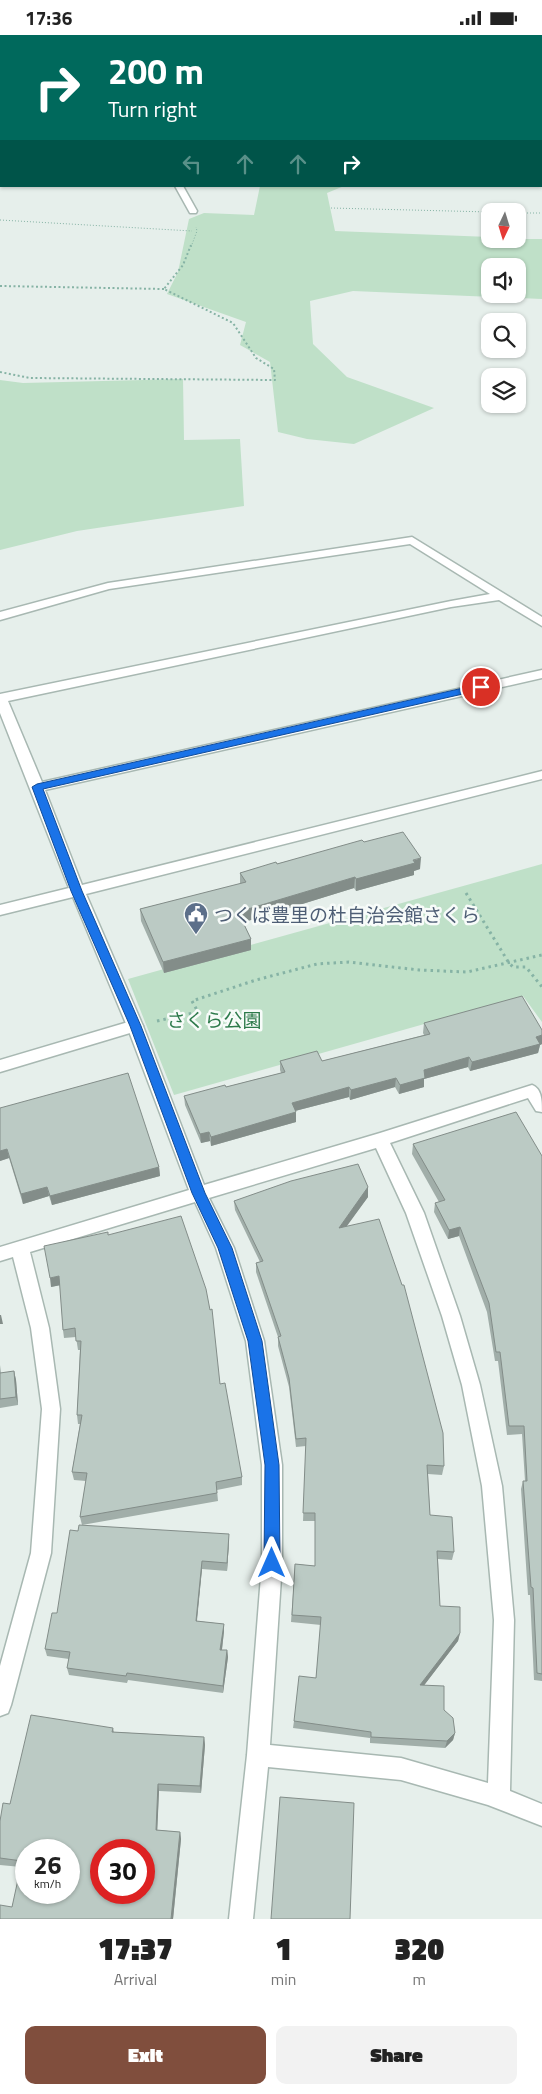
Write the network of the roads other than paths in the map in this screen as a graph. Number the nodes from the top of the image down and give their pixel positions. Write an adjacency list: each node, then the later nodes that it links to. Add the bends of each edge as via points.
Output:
1 (180, 187): 2 (street)
2 (192, 211)
3 (500, 596): 4 (street, via 412,540 108,586); 5 (street); 7 (street)
4 (0, 616)
5 (542, 622)
6 (542, 674): 9 (street)
7 (0, 699): 9 (street)
8 (542, 775): 10 (street)
9 (37, 787): 10 (street)
10 (77, 891): 11 (street); 12 (street)
11 (0, 909)
12 (135, 1026): 13 (street); 16 (street)
13 (0, 1066)
14 (542, 1106): 15 (street, via 532,1091)
15 (380, 1140): 16 (street); 21 (street, via 415,1213 451,1316 492,1485 504,1620)
16 (199, 1193): 17 (street); 20 (street, via 225,1248 255,1341 272,1465 272,1563)
17 (20, 1249): 18 (street); 19 (street, via 40,1328 51,1409 41,1553)
18 (0, 1254)
19 (0, 1705)
20 (258, 1755): 21 (street, via 401,1769); 23 (street)
21 (499, 1799): 22 (street)
22 (542, 1815)
23 (241, 1919)

